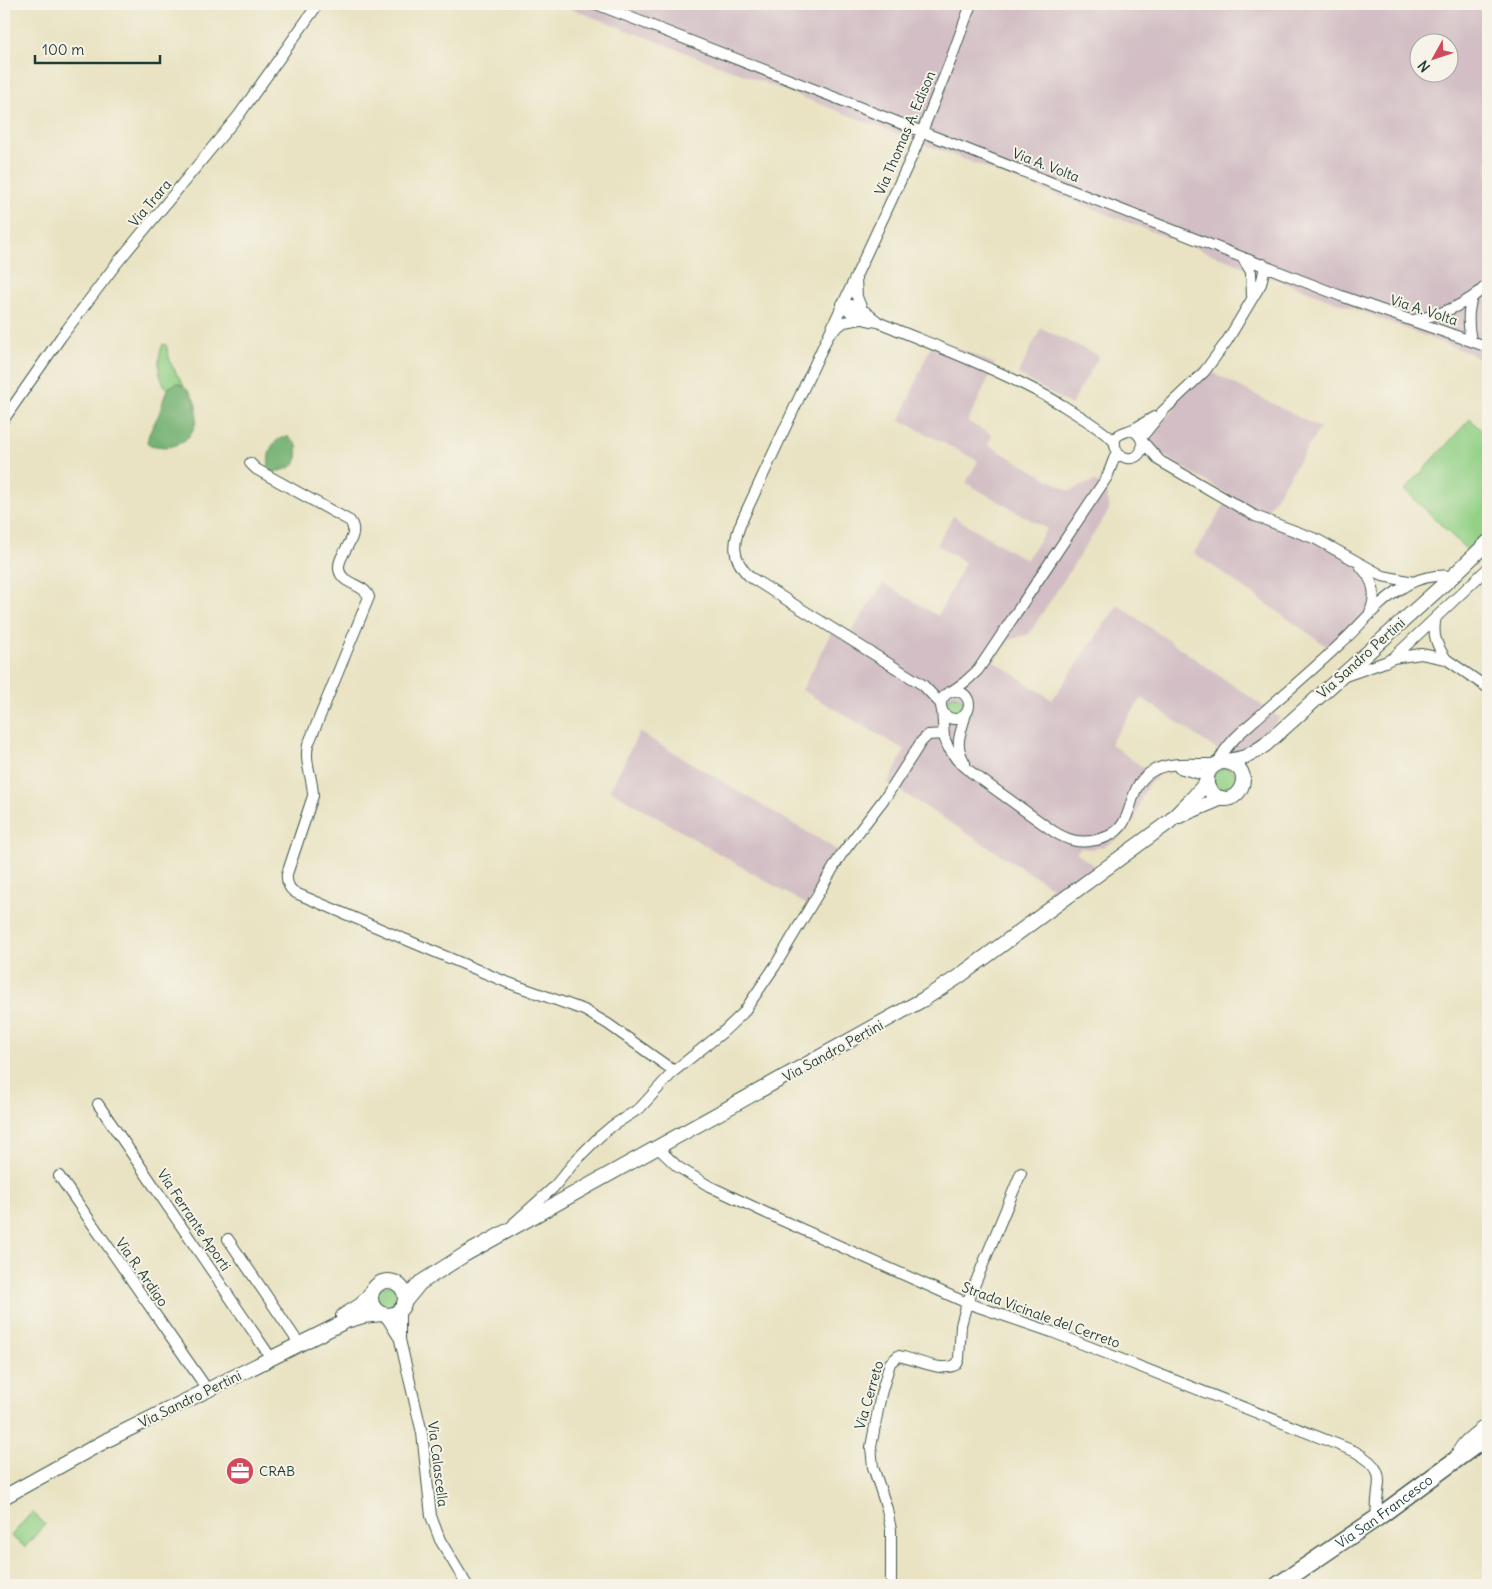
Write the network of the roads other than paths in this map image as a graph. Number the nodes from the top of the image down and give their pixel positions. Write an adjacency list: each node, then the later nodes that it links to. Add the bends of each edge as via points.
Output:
1 (318, 4): 19 (street, Via Trara, via 239,116 113,269)
2 (596, 4): 4 (street, Via A. Volta)
3 (971, 4): 4 (street, Via Thomas A. Edison)
4 (922, 132): 5 (street, Via A. Volta); 7 (street, Via Thomas A. Edison)
5 (1241, 256): 6 (street, Via A. Volta); 9 (street)
6 (1263, 264): 8 (street, Via A. Volta); 9 (street, via 1264,271)
7 (858, 270): 12 (street, Via Thomas A. Edison); 13 (street, via 855,290)
8 (1284, 273): 9 (street); 14 (street, Via A. Volta)
9 (1256, 283): 18 (street, via 1252,297 1204,372)
10 (1488, 284): 11 (street)
11 (1472, 298): 14 (street, via 1428,318); 16 (street, via 1468,330)
12 (842, 304): 13 (street, via 853,316); 15 (street, Via Thomas A. Edison)
13 (862, 314): 15 (street, via 837,326); 20 (street, via 1038,391)
14 (1413, 320): 16 (street, Via A. Volta)
15 (826, 340): 39 (street, Via Thomas A. Edison, via 740,524 735,542 736,555 754,580)
16 (1471, 341): 17 (street, Via A. Volta)
17 (1488, 347)
18 (1163, 411): 21 (street); 22 (street)
19 (4, 419)
20 (1094, 424): 21 (street); 23 (street)
21 (1128, 430): 22 (street, via 1139,434); 23 (street, via 1118,435)
22 (1142, 440): 24 (street, via 1142,450); 25 (street)
23 (1116, 447): 24 (street, via 1120,455); 27 (street)
24 (1132, 457): 25 (street); 27 (street)
25 (1160, 461): 29 (street, via 1255,516 1310,536)
26 (250, 463): 54 (street, via 350,521 354,531 339,563 339,571 346,580 365,590 369,597 308,745 306,759 313,799 287,874 290,888 506,982 584,1010)
27 (1107, 477): 37 (street)
28 (1488, 542): 31 (main road, Via Sandro Pertini)
29 (1353, 560): 32 (street, via 1387,577); 33 (street, via 1374,586)
30 (1488, 568): 34 (street)
31 (1453, 576): 32 (street, via 1440,575); 38 (main road, Via Sandro Pertini)
32 (1413, 582): 33 (street, via 1391,595)
33 (1369, 617): 47 (street, via 1241,733 1225,749)
34 (1436, 617): 35 (street); 36 (street, via 1434,636)
35 (1393, 658): 36 (street, via 1425,654); 38 (street)
36 (1446, 659): 40 (street)
37 (978, 670): 41 (street); 42 (street)
38 (1331, 684): 46 (main road, Via Sandro Pertini)
39 (923, 685): 41 (street); 43 (street)
40 (1488, 688)
41 (950, 691): 42 (street, via 960,692); 43 (street, via 942,698)
42 (968, 700): 44 (street)
43 (942, 707): 44 (street, via 948,717); 45 (street)
44 (966, 714): 49 (street, via 958,743 960,754)
45 (943, 734): 49 (street, via 953,755); 54 (street, via 928,735 921,742 883,801 842,855 747,1007 723,1032)
46 (1266, 745): 47 (main road, Via Sandro Pertini, via 1247,756); 51 (main road)
47 (1220, 763): 48 (street); 50 (main road, Via Sandro Pertini, via 1210,770); 51 (main road, via 1230,763 1238,768)
48 (1169, 766): 49 (street, via 1154,770 1139,784 1128,816 1117,831 1103,839 1081,842 1052,831); 50 (street)
49 (971, 772)
50 (1207, 779): 52 (main road, via 1211,793); 53 (main road, Via Sandro Pertini)
51 (1243, 780): 52 (main road, via 1237,794)
52 (1222, 798): 53 (main road)
53 (1174, 818): 56 (main road, Via Sandro Pertini, via 935,993)
54 (674, 1071): 59 (street, via 644,1105 596,1140 553,1188)
55 (98, 1104): 69 (street, Via Ferrante Aporti)
56 (658, 1148): 59 (main road, Via Sandro Pertini); 64 (street, Strada Vicinale del Cerreto, via 678,1167 709,1186)
57 (1021, 1173): 64 (street, Via Cerreto)
58 (59, 1176): 70 (street, Via R. Ardigo)
59 (507, 1231): 61 (main road, Via Sandro Pertini)
60 (228, 1238): 67 (street)
61 (430, 1276): 62 (main road, Via Sandro Pertini); 65 (main road, Via Sandro Pertini, via 413,1290)
62 (397, 1283): 63 (main road, Via Sandro Pertini, via 381,1282); 65 (main road, via 404,1290)
63 (372, 1293): 66 (main road, via 372,1305); 67 (main road, Via Sandro Pertini, via 348,1314)
64 (967, 1303): 76 (street, Strada Vicinale del Cerreto, via 1043,1329 1354,1451 1378,1473); 79 (street, Via Cerreto, via 961,1322 957,1364 949,1367 932,1365 898,1356 890,1363 881,1394 871,1452 889,1522)
65 (403, 1306): 66 (main road, Via Sandro Pertini, via 395,1314); 68 (street, Via Calascella)
66 (383, 1314): 68 (street, Via Calascella); 75 (main road, Via Sandro Pertini, via 357,1317 341,1324 107,1440)
67 (296, 1339): 69 (main road, Via Sandro Pertini)
68 (400, 1340): 78 (street, Via Calascella, via 422,1432 432,1521)
69 (267, 1352): 70 (main road, Via Sandro Pertini)
70 (203, 1383): 74 (main road, Via Sandro Pertini)
71 (1488, 1422): 73 (street, via 1463,1443)
72 (1488, 1436): 73 (main road, Via San Francesco)
73 (1454, 1460): 76 (main road, Via San Francesco)
74 (4, 1487)
75 (4, 1497)
76 (1377, 1518): 77 (main road, Via San Francesco)
77 (1284, 1583)
78 (467, 1585)
79 (891, 1585)

